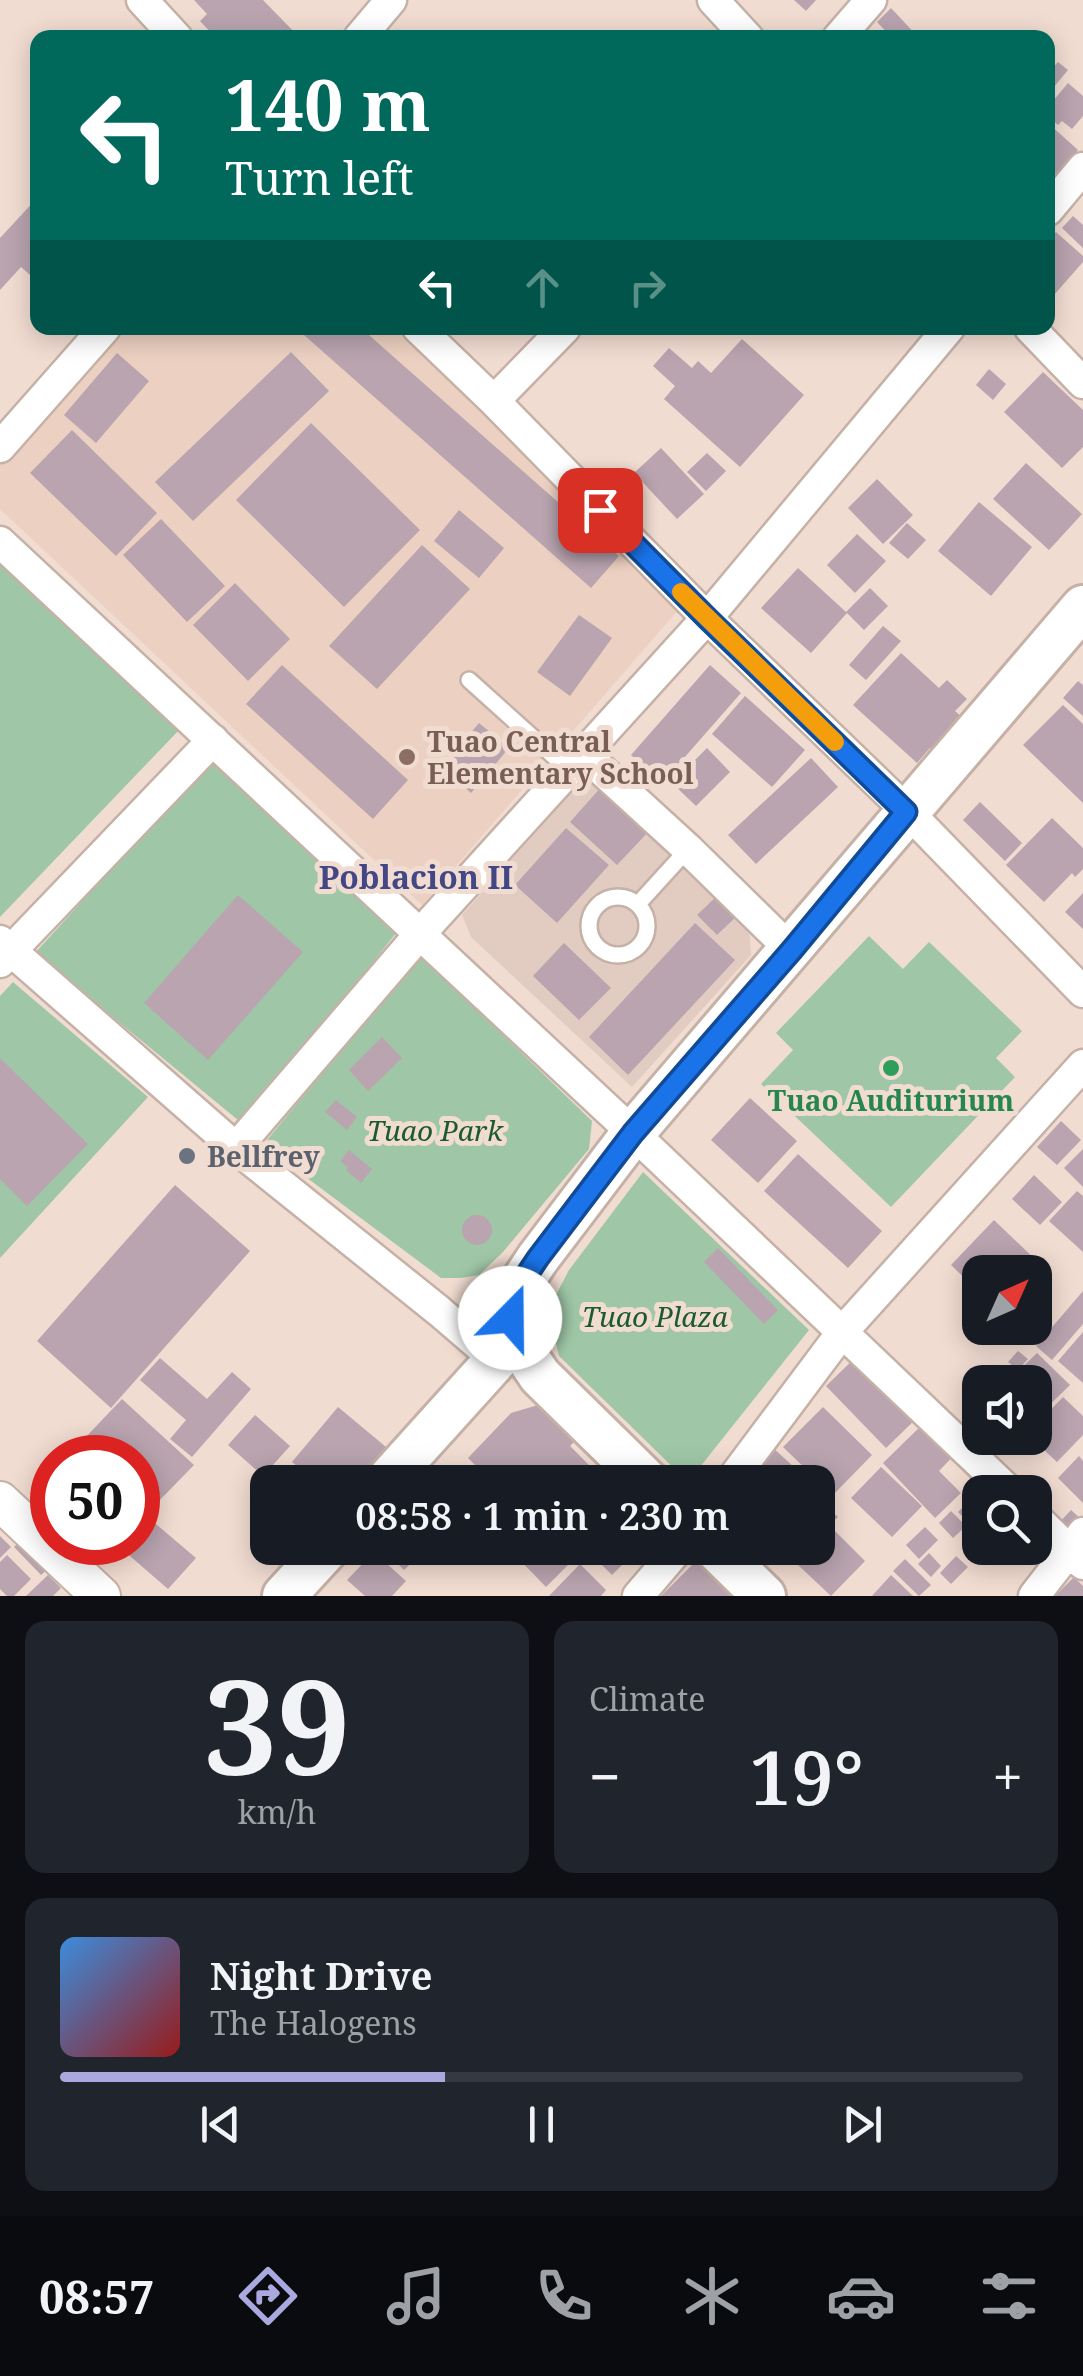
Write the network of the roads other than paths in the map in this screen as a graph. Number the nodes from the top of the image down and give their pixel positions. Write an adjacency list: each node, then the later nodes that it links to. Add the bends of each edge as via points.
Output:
1 (142, 0): 5 (street)
2 (391, 0): 6 (street)
3 (713, 0): 7 (street)
4 (871, 0): 8 (street)
5 (169, 30)
6 (366, 30)
7 (741, 30)
8 (845, 30)
9 (1083, 168): 10 (street)
10 (1055, 202)
11 (99, 335): 18 (street)
12 (425, 335): 17 (street)
13 (557, 335): 17 (street)
14 (943, 335): 21 (street)
15 (1037, 335): 16 (street)
16 (1083, 383)
17 (494, 402): 21 (street)
18 (0, 446)
19 (0, 542): 23 (street)
20 (1083, 607): 25 (main road)
21 (707, 618): 24 (street); 25 (street)
22 (470, 680): 24 (lane)
23 (213, 740): 28 (street); 30 (street)
24 (576, 762): 26 (street); 28 (street)
25 (906, 812): 29 (main road); 31 (street)
26 (688, 849): 27 (lane); 29 (street)
27 (638, 904)
28 (419, 935): 33 (street); 34 (street)
29 (792, 950): 33 (main road)
30 (4, 951): 34 (street)
31 (1083, 992)
32 (1083, 1065): 35 (street)
33 (633, 1133): 35 (street); 36 (main road, via 518,1288)
34 (236, 1148): 36 (street, via 439,1311)
35 (842, 1331): 39 (street); 40 (street)
36 (506, 1350): 37 (main road); 38 (main road)
37 (401, 1465)
38 (631, 1465)
39 (743, 1465)
40 (992, 1475)
41 (0, 1501): 47 (street)
42 (1052, 1530): 43 (street)
43 (1078, 1550): 51 (street)
44 (312, 1565): 48 (main road)
45 (664, 1565): 49 (street)
46 (732, 1565): 50 (main road)
47 (101, 1596)
48 (284, 1596)
49 (638, 1596)
50 (764, 1596)
51 (1034, 1596)

